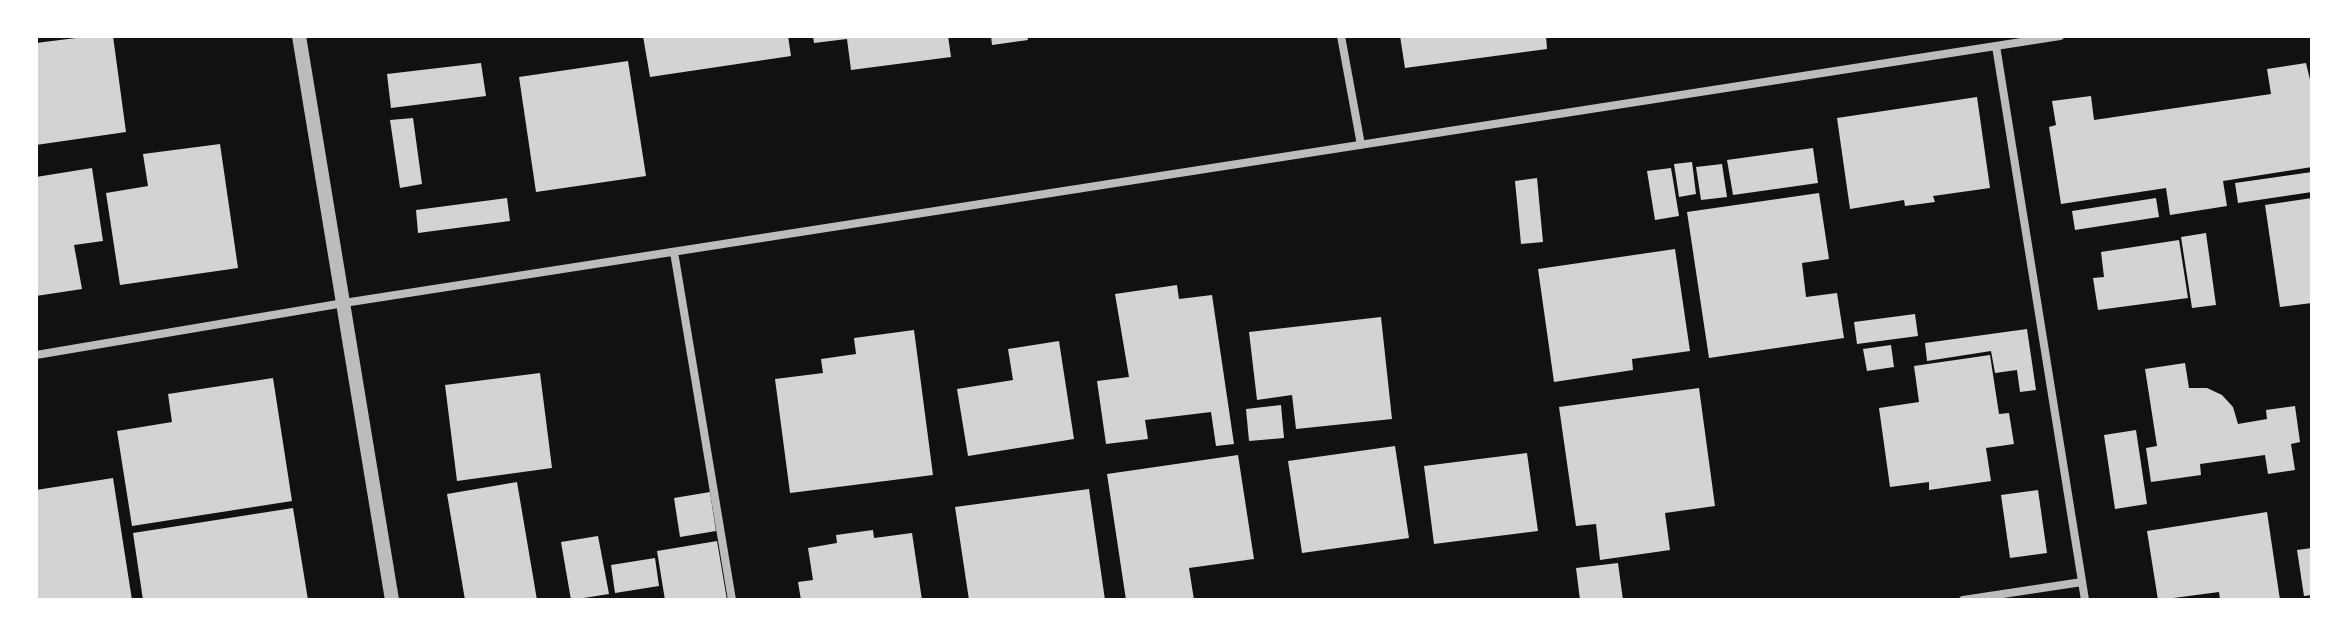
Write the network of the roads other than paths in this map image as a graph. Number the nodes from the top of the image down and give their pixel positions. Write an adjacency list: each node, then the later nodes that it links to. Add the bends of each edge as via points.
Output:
1 (299, 36): 7 (street)
2 (1341, 36): 5 (street)
3 (2060, 36): 4 (street)
4 (1996, 46): 5 (street); 9 (street)
5 (1361, 145): 6 (street)
6 (674, 252): 7 (street); 11 (street)
7 (344, 303): 8 (street); 10 (street)
8 (36, 355)
9 (2082, 582): 12 (street); 13 (street)
10 (392, 600)
11 (732, 600)
12 (1963, 600)
13 (2085, 600)

